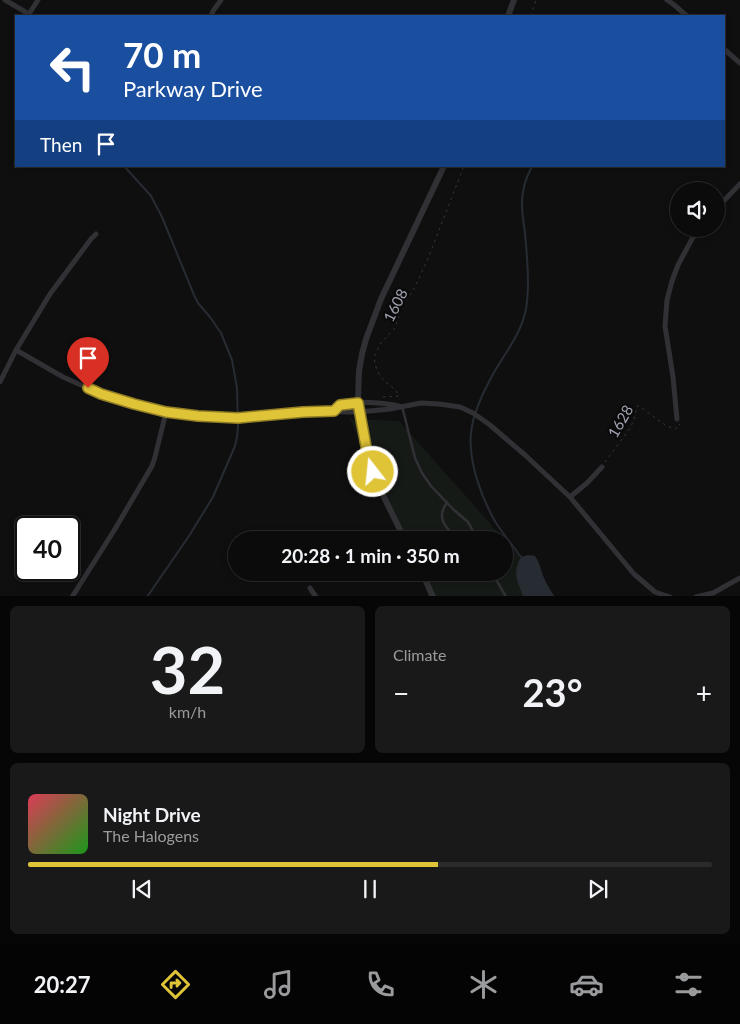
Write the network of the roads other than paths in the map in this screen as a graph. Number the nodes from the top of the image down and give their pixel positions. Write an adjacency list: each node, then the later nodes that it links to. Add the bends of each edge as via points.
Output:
1 (5, 0): 2 (street, via 29,14)
2 (38, 0)
3 (221, 0): 6 (street)
4 (514, 0): 7 (street)
5 (667, 0): 8 (street)
6 (211, 15)
7 (508, 15)
8 (686, 15)
9 (725, 50): 10 (street)
10 (740, 64)
11 (444, 167): 18 (street, via 388,283 366,338 359,371)
12 (740, 184): 13 (street)
13 (725, 200)
14 (96, 234): 16 (street, via 50,294)
15 (694, 237): 23 (street, via 678,265 667,300 665,326)
16 (16, 350): 17 (street); 21 (street, via 101,394)
17 (0, 382)
18 (358, 403): 19 (street); 20 (street, via 340,405); 22 (street)
19 (402, 406): 22 (street); 25 (street, via 439,404 473,413); 26 (lane, via 422,473)
20 (334, 411): 21 (street, via 238,418); 22 (street)
21 (166, 412): 34 (street, via 152,466)
22 (359, 412): 27 (street, via 373,472)
23 (677, 419)
24 (602, 467): 25 (street)
25 (570, 497): 38 (street, via 634,574 655,592)
26 (447, 502): 28 (lane, via 442,513); 29 (lane)
27 (401, 531)
28 (450, 531)
29 (473, 531)
30 (740, 578): 39 (street, via 713,593)
31 (426, 581): 36 (street)
32 (497, 581): 37 (lane)
33 (310, 588): 35 (street)
34 (72, 596)
35 (316, 596)
36 (433, 596)
37 (506, 596)
38 (670, 596)
39 (696, 596)

